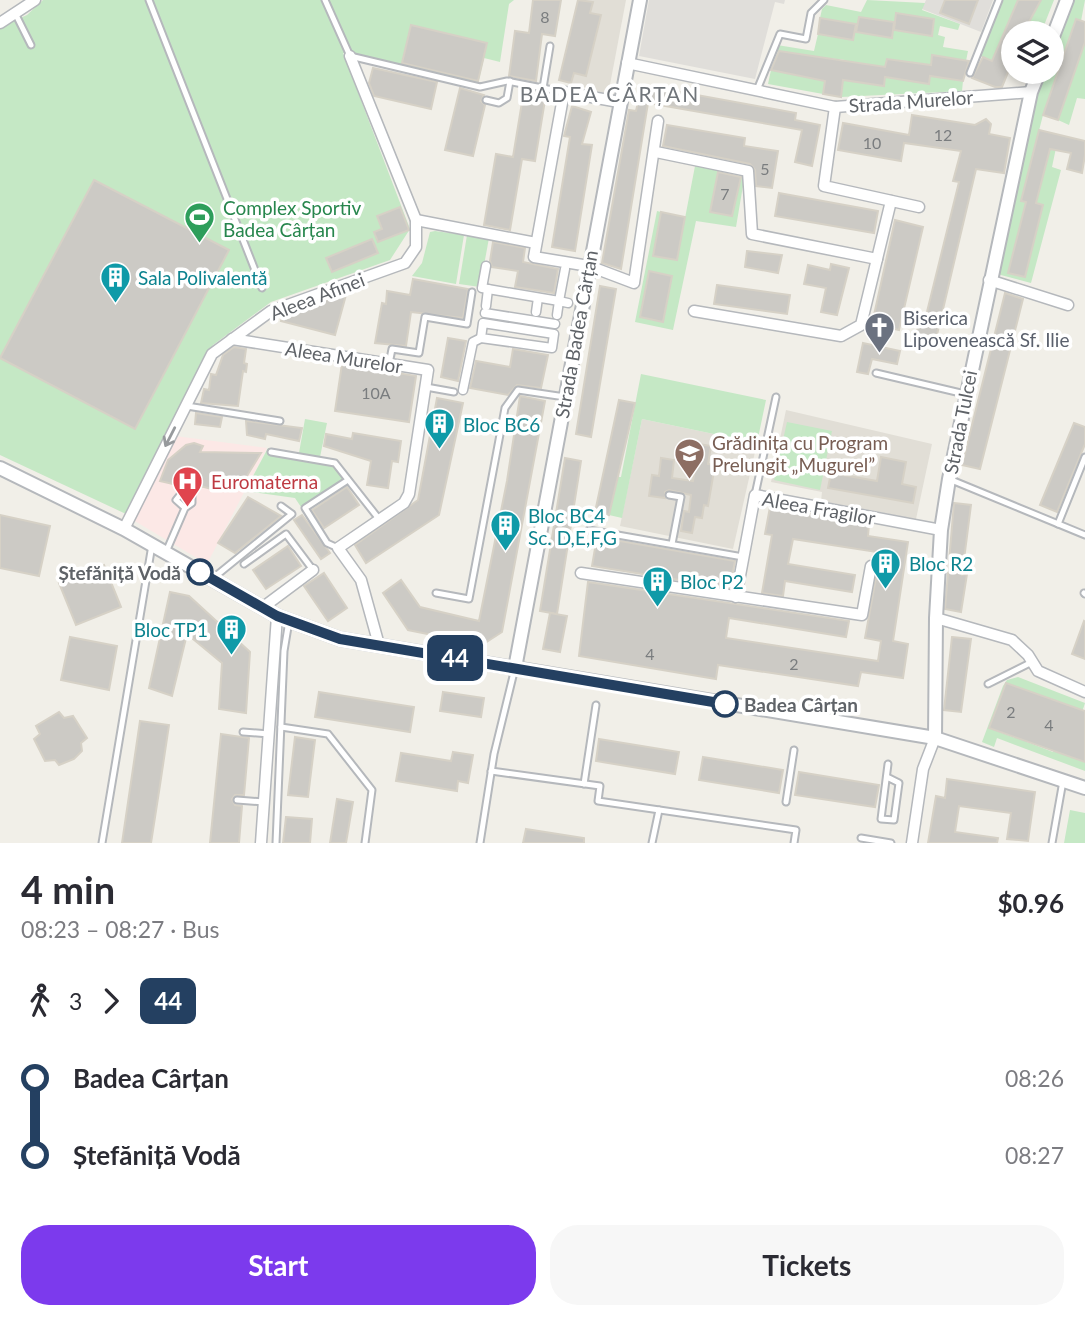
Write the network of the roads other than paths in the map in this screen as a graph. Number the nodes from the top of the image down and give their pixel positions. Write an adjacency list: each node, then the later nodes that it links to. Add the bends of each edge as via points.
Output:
1 (35, 0): 8 (street)
2 (149, 0): 36 (lane)
3 (325, 0): 13 (lane)
4 (640, 0): 14 (street, Strada Badea Cârțan)
5 (824, 0): 19 (lane, via 811,13 806,39 780,34)
6 (999, 0): 15 (lane)
7 (1067, 0): 9 (street)
8 (16, 15): 10 (street); 11 (lane)
9 (1059, 21)
10 (0, 23)
11 (31, 45)
12 (550, 46): 18 (lane)
13 (350, 56): 16 (lane, via 480,87); 29 (street, Aleea Afinei)
14 (627, 63): 19 (street, Strada Murelor); 23 (street, Strada Badea Cârțan)
15 (970, 73)
16 (510, 81): 18 (lane); 22 (lane, via 507,98 499,103)
17 (1034, 84): 21 (street, Strada Tulcei)
18 (543, 88): 20 (lane)
19 (757, 90): 24 (street, Strada Murelor)
20 (564, 92): 23 (street); 30 (street)
21 (1031, 92): 24 (street, Strada Murelor); 35 (street, Strada Tulcei)
22 (486, 100)
23 (619, 102): 33 (street, Strada Badea Cârțan)
24 (835, 107): 27 (street, via 824,186)
25 (658, 121): 26 (street)
26 (656, 152): 31 (street, via 748,171 752,234); 33 (street, via 635,283)
27 (891, 201): 28 (street); 31 (street)
28 (919, 207)
29 (416, 220): 30 (street); 47 (street, Aleea Afinei, via 416,247 405,262 271,311)
30 (536, 243): 33 (street, via 534,257)
31 (877, 259): 42 (street, via 861,325 841,336)
32 (486, 266): 37 (street, via 482,288)
33 (589, 266): 55 (street, Strada Badea Cârțan)
34 (565, 269): 40 (street)
35 (989, 280): 41 (street); 54 (street, Strada Tulcei)
36 (262, 288)
37 (488, 289): 39 (street); 40 (street, via 485,309 556,320)
38 (472, 292): 50 (lane, via 467,324 425,317 419,353 392,349)
39 (538, 298): 40 (street); 43 (street)
40 (564, 302)
41 (1068, 305)
42 (694, 311)
43 (536, 312)
44 (504, 326): 45 (street); 46 (street, via 483,323); 48 (street)
45 (533, 330): 49 (street); 49 (street, via 554,334 552,348)
46 (481, 338): 48 (street); 53 (street, via 473,342)
47 (232, 339): 50 (street, Aleea Murelor); 57 (street, Aleea Afinei, via 212,354)
48 (501, 341): 49 (street)
49 (530, 345)
50 (389, 364): 52 (street, Aleea Murelor, via 428,370)
51 (876, 373): 54 (lane)
52 (426, 387): 53 (lane); 68 (street, Aleea Murelor, via 409,494 404,503)
53 (459, 391)
54 (965, 394): 62 (street, Strada Tulcei)
55 (565, 397): 84 (lane, via 518,390 505,408 469,599); 91 (street, Strada Badea Cârțan)
56 (776, 397): 65 (lane)
57 (186, 406): 58 (lane); 70 (street, Aleea Afinei, one-way to 70)
58 (280, 421)
59 (271, 452): 63 (lane, via 335,463)
60 (1085, 457): 69 (lane)
61 (0, 468): 70 (street)
62 (949, 479): 69 (lane); 72 (street, Strada Tulcei)
63 (348, 480): 68 (lane); 76 (lane, via 305,508 327,542)
64 (669, 495): 74 (lane, via 681,497)
65 (755, 495): 72 (street, Aleea Fragilor); 78 (street, Aleea Fragilor)
66 (281, 506): 83 (lane, via 292,514)
67 (185, 508): 77 (lane)
68 (379, 519): 76 (street, Aleea Murelor)
69 (1058, 524): 73 (lane)
70 (124, 529): 75 (street)
71 (589, 530): 74 (lane)
72 (942, 530): 87 (street, Strada Tulcei)
73 (1085, 535)
74 (672, 544): 78 (lane)
75 (152, 545): 77 (street); 111 (lane)
76 (338, 548): 89 (street, via 361,580)
77 (166, 553): 83 (street)
78 (743, 557): 85 (street, Aleea Fragilor)
79 (244, 564): 81 (lane, via 286,534)
80 (871, 566): 85 (street, via 862,615)
81 (313, 570): 86 (street)
82 (581, 573): 85 (street)
83 (212, 579): 86 (street)
84 (436, 593)
85 (736, 597)
86 (262, 608): 88 (street)
87 (936, 618): 90 (street, via 1012,640); 98 (street, Strada Tulcei)
88 (283, 619): 89 (street, via 340,639); 95 (lane); 97 (street)
89 (379, 645): 91 (street)
90 (1030, 663): 92 (lane); 93 (street)
91 (515, 668): 98 (street); 101 (lane)
92 (988, 684)
93 (1085, 692)
94 (596, 705): 104 (lane)
95 (281, 727): 113 (lane); 114 (lane, via 328,734 372,790)
96 (243, 732): 97 (lane)
97 (269, 734): 107 (street)
98 (935, 738): 103 (street); 119 (street, via 923,769)
99 (794, 750): 108 (lane)
100 (888, 764): 102 (lane)
101 (491, 771): 104 (lane); 115 (lane)
102 (887, 777): 102 (lane, via 898,783 894,820 881,819)
103 (1063, 781): 105 (street); 120 (lane)
104 (584, 783): 109 (lane, via 600,786 598,801)
105 (1085, 788)
106 (237, 800): 107 (lane)
107 (264, 802): 112 (street)
108 (786, 802)
109 (659, 810): 116 (lane); 117 (lane, via 796,830)
110 (861, 838): 118 (lane)
111 (102, 843)
112 (261, 843)
113 (276, 843)
114 (365, 843)
115 (480, 843)
116 (652, 843)
117 (794, 843)
118 (891, 843)
119 (912, 843)
120 (1052, 843)

